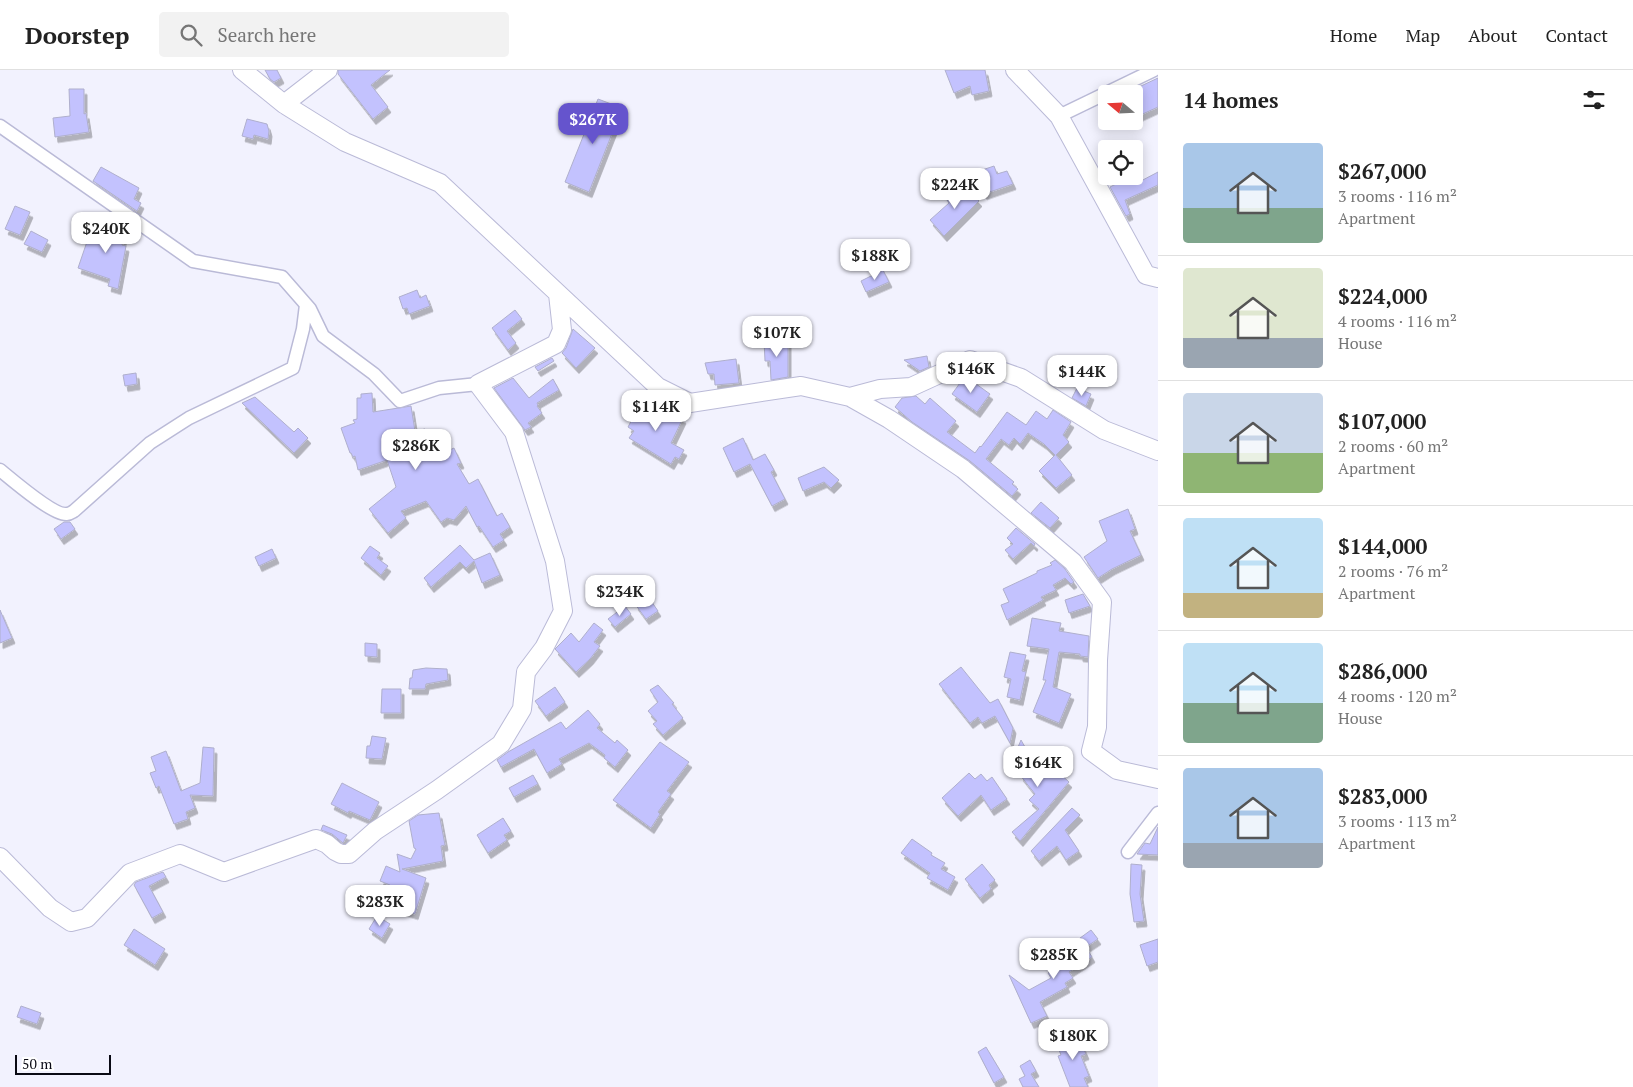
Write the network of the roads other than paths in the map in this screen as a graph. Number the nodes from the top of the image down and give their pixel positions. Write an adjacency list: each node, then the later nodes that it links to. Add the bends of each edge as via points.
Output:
1 (242, 70): 5 (street)
2 (328, 70): 5 (street)
3 (1015, 70): 6 (street)
4 (1154, 70): 6 (street)
5 (284, 104): 9 (street, via 345,142 440,183)
6 (1059, 116): 8 (street, via 1146,275)
7 (0, 126): 10 (street, via 193,260 282,277)
8 (1158, 278)
9 (558, 294): 11 (street, via 562,330 556,344); 12 (street, via 658,387 690,403 801,386)
10 (306, 305): 11 (street, via 323,336 374,374 400,401 439,388); 14 (street, via 293,368 189,418 150,443 74,511 60,513 29,494)
11 (478, 384): 18 (street, via 514,432 555,561 562,610 544,648 526,672 522,709 501,744 375,831 349,854 341,854 316,840 224,872 180,854 130,873 86,918 71,922 50,908)
12 (850, 397): 13 (street, via 880,389 911,387 970,360 1021,378 1104,430); 15 (street, via 963,469 1073,562 1102,602 1092,751 1117,770)
13 (1158, 451)
14 (0, 470)
15 (1158, 779)
16 (1158, 812): 17 (street)
17 (1128, 852)
18 (0, 857)

